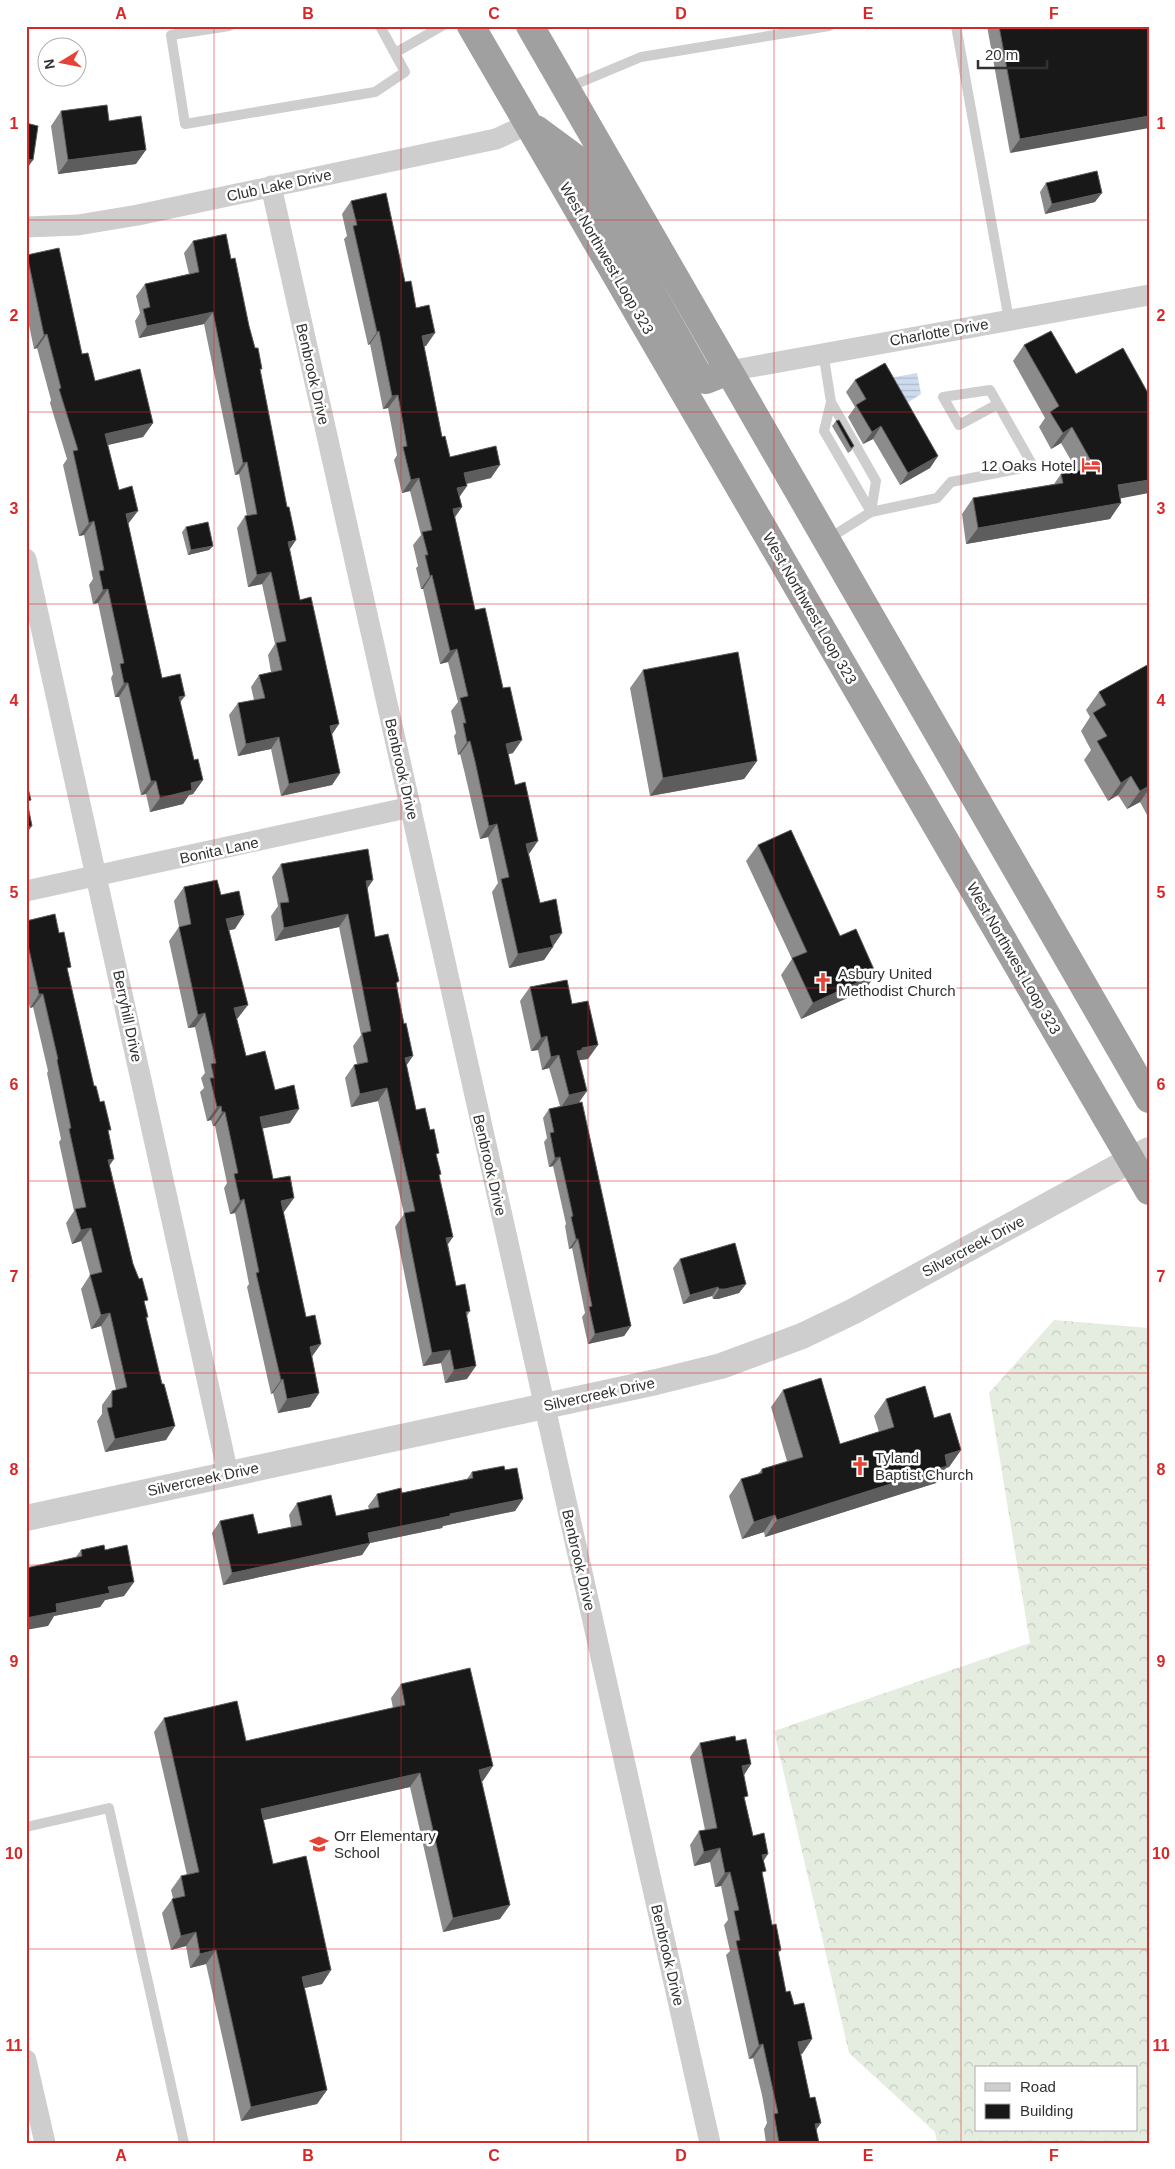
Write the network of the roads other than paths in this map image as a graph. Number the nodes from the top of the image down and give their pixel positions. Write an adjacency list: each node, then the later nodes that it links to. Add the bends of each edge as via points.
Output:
1 (229, 26): 8 (lane, via 171,35 185,124 375,92 405,72)
2 (380, 26): 8 (lane)
3 (442, 26): 8 (lane)
4 (471, 26): 10 (highway, West Northwest Loop 323)
5 (530, 26): 9 (highway)
6 (829, 26): 9 (lane, via 642,57)
7 (956, 26): 14 (lane)
8 (395, 53)
9 (566, 88): 16 (highway)
10 (529, 124): 11 (street, Club Lake Drive, via 496,138); 16 (highway, via 574,157 699,376 706,380); 26 (highway, West Northwest Loop 323)
11 (271, 186): 12 (street, Club Lake Drive, via 100,222); 22 (street, Benbrook Drive)
12 (26, 227)
13 (1149, 295): 14 (street, Charlotte Drive)
14 (1009, 320): 15 (street, Charlotte Drive)
15 (823, 352): 16 (street, Charlotte Drive); 17 (lane)
16 (729, 371): 20 (highway)
17 (831, 402): 19 (lane, via 876,481); 19 (lane, via 824,431)
18 (998, 404): 18 (lane, via 990,390 943,397 959,425); 19 (lane, via 1034,466 951,482 937,498)
19 (870, 512): 20 (lane)
20 (826, 540): 25 (highway)
21 (26, 559): 23 (street, Berryhill Drive)
22 (411, 807): 23 (street, Bonita Lane); 28 (street, Benbrook Drive)
23 (97, 876): 24 (street, Bonita Lane); 29 (street, Berryhill Drive)
24 (26, 891)
25 (1149, 1099)
26 (1140, 1155): 27 (highway, West Northwest Loop 323); 28 (street, Silvercreek Drive, via 854,1311 773,1348 714,1369)
27 (1149, 1191)
28 (544, 1406): 29 (street, Silvercreek Drive); 35 (street, Benbrook Drive)
29 (228, 1474): 30 (street, Silvercreek Drive)
30 (26, 1518)
31 (26, 1827): 34 (lane, via 109,1808)
32 (26, 2060): 33 (street)
33 (37, 2134)
34 (184, 2143)
35 (710, 2143)

